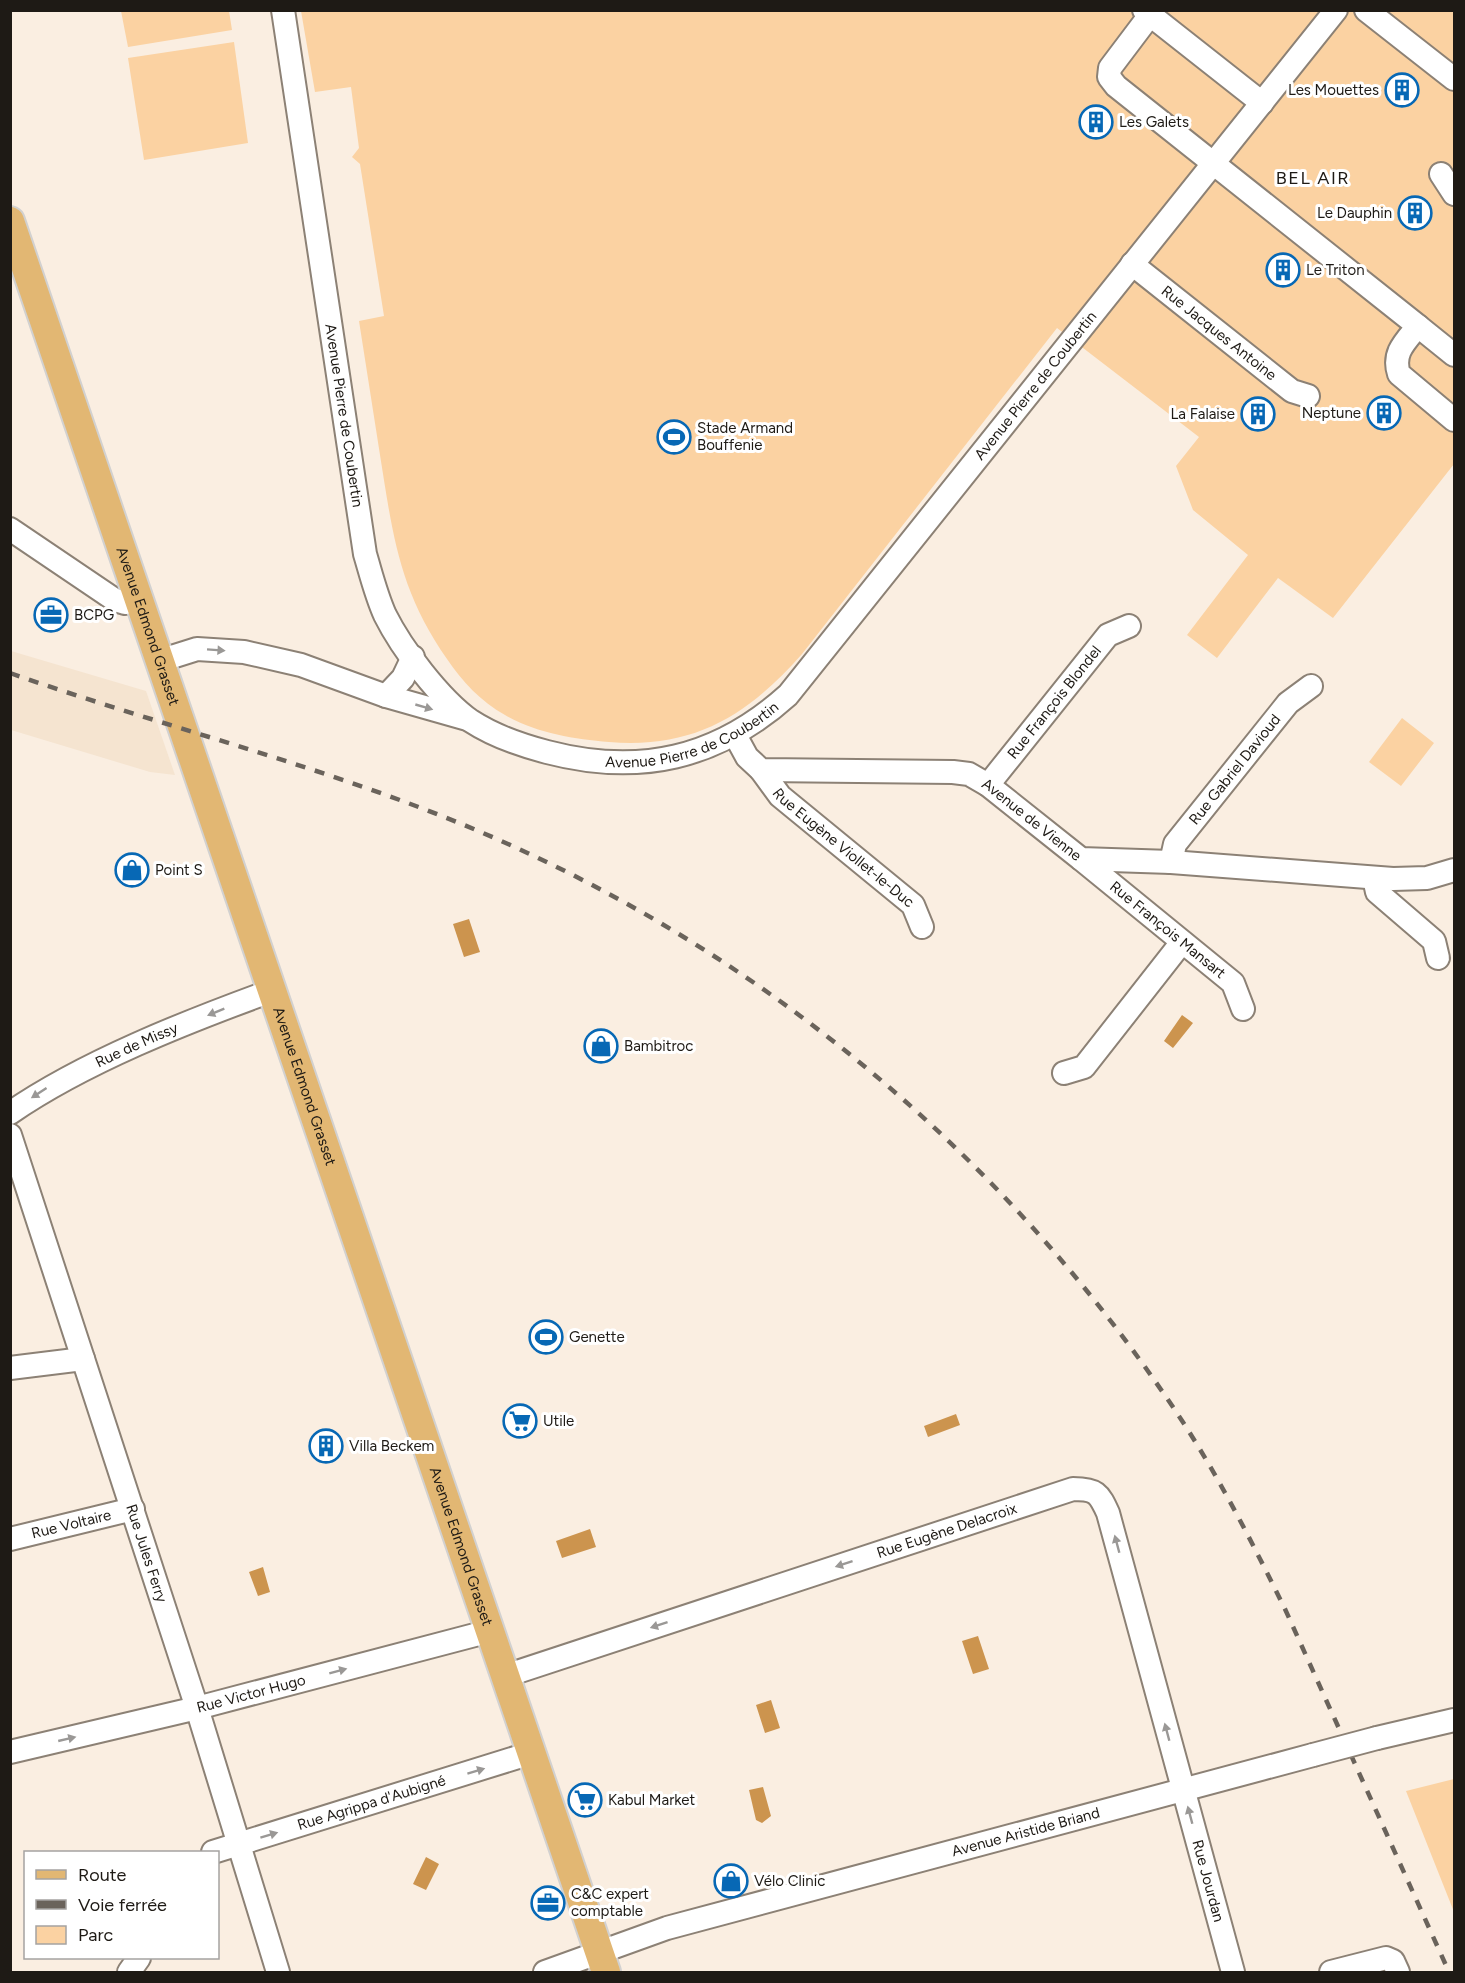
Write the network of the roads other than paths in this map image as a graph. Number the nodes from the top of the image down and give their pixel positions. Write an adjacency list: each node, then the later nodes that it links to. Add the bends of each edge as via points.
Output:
1 (283, 10): 19 (street, Avenue Pierre de Coubertin, via 365,554 386,617)
2 (1336, 10): 6 (street, Avenue Pierre de Coubertin)
3 (1366, 10): 5 (street)
4 (1147, 13): 6 (street); 7 (street, via 1110,68 1110,76 1116,86)
5 (1455, 79)
6 (1262, 103): 7 (street, Avenue Pierre de Coubertin)
7 (1213, 164): 11 (street, Avenue Pierre de Coubertin); 12 (street)
8 (1441, 174): 9 (street)
9 (1455, 194)
10 (10, 221): 17 (main road, Avenue Edmond Grasset)
11 (1132, 264): 14 (street, Rue Jacques Antoine, via 1292,391); 24 (street, Avenue Pierre de Coubertin, via 806,675 770,712)
12 (1418, 326): 13 (street); 15 (street, via 1397,353 1399,374)
13 (1455, 355)
14 (1308, 396)
15 (1451, 411)
16 (10, 529): 17 (street, via 115,600 125,603)
17 (137, 599): 20 (main road, Avenue Edmond Grasset)
18 (1129, 626): 26 (street, Rue François Blondel, via 1108,635)
19 (413, 657): 22 (street, via 403,678); 23 (street, Avenue Pierre de Coubertin)
20 (159, 661): 22 (street, one-way to 22, via 197,649 244,652 301,665); 34 (main road, Avenue Edmond Grasset)
21 (1311, 686): 28 (street, Rue Gabriel Davioud, via 1288,703 1175,844)
22 (386, 696): 23 (street, one-way to 23)
23 (470, 720): 24 (street, Avenue Pierre de Coubertin, via 526,746 577,760 670,759)
24 (735, 735): 25 (street, via 747,757)
25 (762, 770): 26 (street, Avenue de Vienne, via 953,772 969,774); 31 (street, Rue Eugène Viollet-le-Duc, via 780,796 913,905)
26 (988, 785): 27 (street, Avenue de Vienne)
27 (1081, 859): 28 (street, Avenue de Vienne); 32 (street, Rue François Mansart)
28 (1171, 862): 30 (street, Avenue de Vienne)
29 (1455, 870): 30 (street, Avenue de Vienne, via 1427,878)
30 (1374, 878): 33 (street, via 1377,892 1434,941)
31 (922, 927)
32 (1182, 942): 35 (street, Rue François Mansart, via 1233,983); 36 (street, via 1084,1067)
33 (1438, 958)
34 (270, 991): 37 (street, Rue de Missy, one-way to 37, via 171,1030 55,1084); 43 (main road, Avenue Edmond Grasset)
35 (1243, 1009)
36 (1064, 1072)
37 (10, 1113)
38 (10, 1135): 39 (street, Rue Jules Ferry)
39 (83, 1359): 40 (street); 41 (street, Rue Jules Ferry)
40 (10, 1368)
41 (133, 1509): 42 (street, Rue Voltaire); 45 (street, Rue Jules Ferry)
42 (10, 1539)
43 (490, 1631): 44 (main road, Avenue Edmond Grasset); 45 (street, Rue Victor Hugo, one-way to 43)
44 (505, 1676): 48 (main road, Avenue Edmond Grasset); 49 (street, Rue Eugène Delacroix, one-way to 44, via 1108,1513 1101,1497 1090,1489 1073,1489)
45 (198, 1708): 47 (street, Rue Victor Hugo, one-way to 45); 50 (street, Rue Jules Ferry)
46 (1455, 1720): 49 (street, Avenue Aristide Briand, bridge)
47 (10, 1752)
48 (531, 1753): 50 (street, Rue Agrippa d'Aubigné, one-way to 48); 53 (main road, Avenue Edmond Grasset)
49 (1182, 1789): 53 (street, Avenue Aristide Briand, via 667,1928); 57 (street, Rue Jourdan, one-way to 49)
50 (237, 1845): 51 (street, Rue Agrippa d'Aubigné); 55 (street, Rue Jules Ferry)
51 (216, 1851)
52 (138, 1959): 54 (street)
53 (602, 1962): 56 (street, Avenue Aristide Briand)
54 (129, 1972)
55 (278, 1972)
56 (545, 1972)
57 (1233, 1972)
58 (1331, 1972): 59 (street, via 1386,1958 1393,1961)
59 (1398, 1972)

